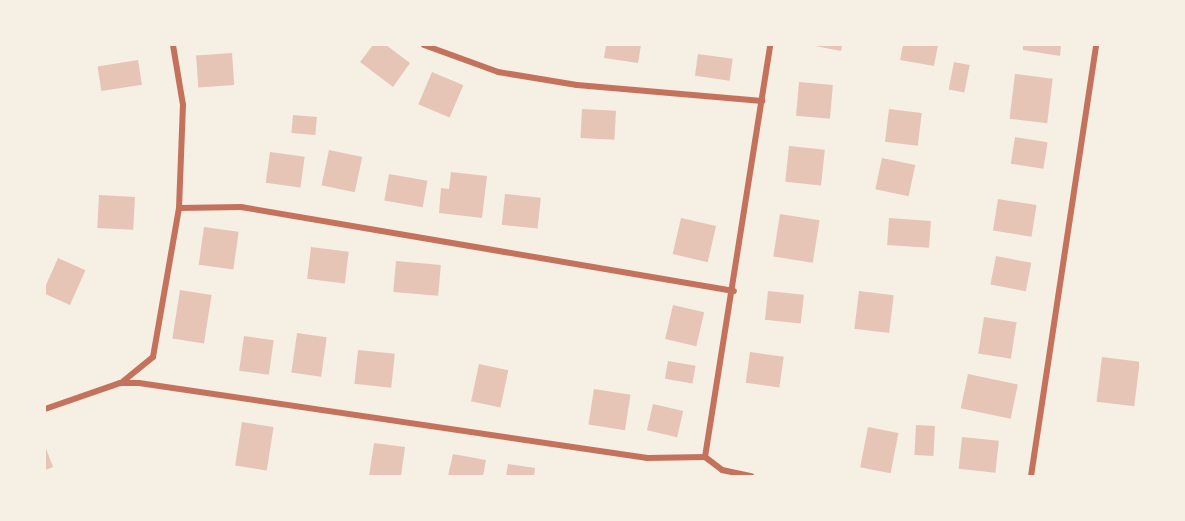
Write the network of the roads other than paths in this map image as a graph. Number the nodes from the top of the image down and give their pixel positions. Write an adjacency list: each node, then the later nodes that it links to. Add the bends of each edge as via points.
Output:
1 (174, 45): 6 (street, via 183,105)
2 (424, 45): 5 (street, via 498,72 577,85)
3 (770, 45): 5 (street)
4 (1096, 45): 13 (street)
5 (762, 101): 7 (street)
6 (178, 208): 7 (street, via 241,207); 8 (street, via 153,357)
7 (734, 291): 10 (street)
8 (120, 383): 9 (street); 10 (street, via 647,458)
9 (45, 410)
10 (705, 457): 11 (street)
11 (721, 473): 12 (street)
12 (751, 476)
13 (1030, 476)

